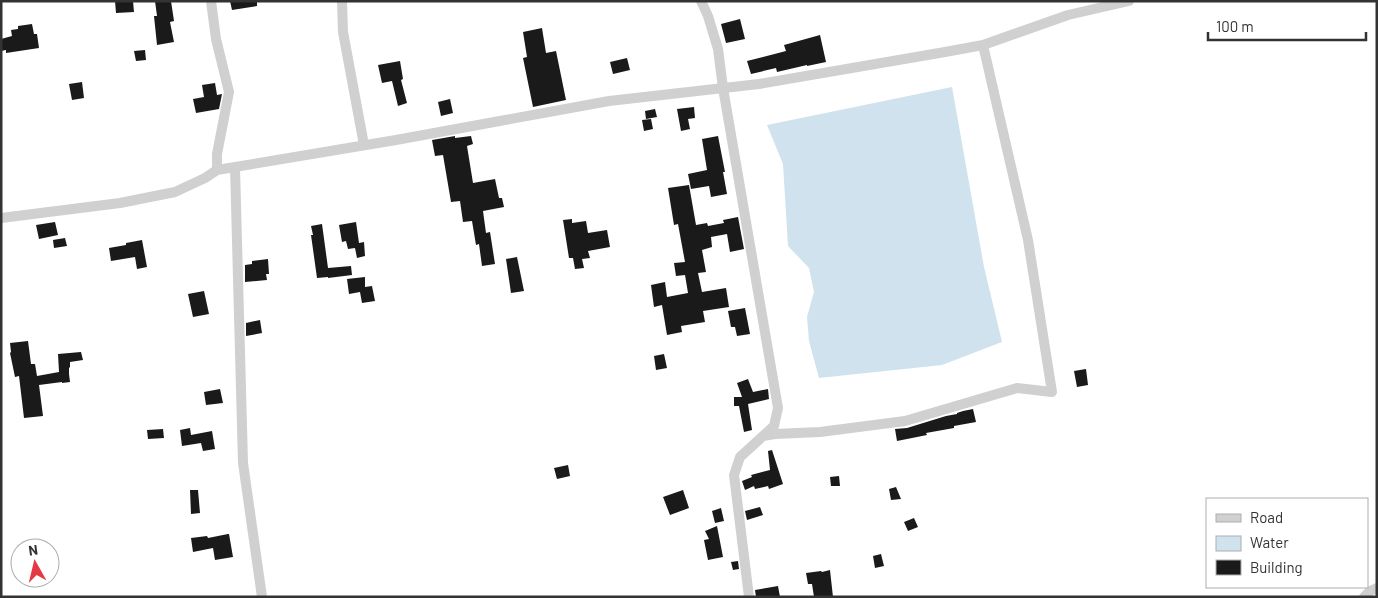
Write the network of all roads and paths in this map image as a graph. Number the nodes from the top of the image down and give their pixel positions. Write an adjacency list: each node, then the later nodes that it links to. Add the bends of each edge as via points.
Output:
1 (211, 1): 9 (street, via 229,92)
2 (342, 1): 7 (street, via 343,32)
3 (701, 1): 6 (street, via 718,49)
4 (1129, 1): 5 (street, via 1068,15)
5 (983, 45): 6 (street); 11 (street, via 1028,240 1052,392 1017,388 904,420)
6 (723, 88): 7 (street, via 609,101); 11 (street, via 778,408 774,426)
7 (364, 145): 8 (street)
8 (235, 167): 9 (street); 13 (street, via 243,463)
9 (217, 170): 10 (street, via 175,192 120,203)
10 (1, 218)
11 (763, 436): 14 (street, via 740,457 734,476)
12 (1377, 588): 15 (street)
13 (262, 597)
14 (749, 597)
15 (1364, 597)

